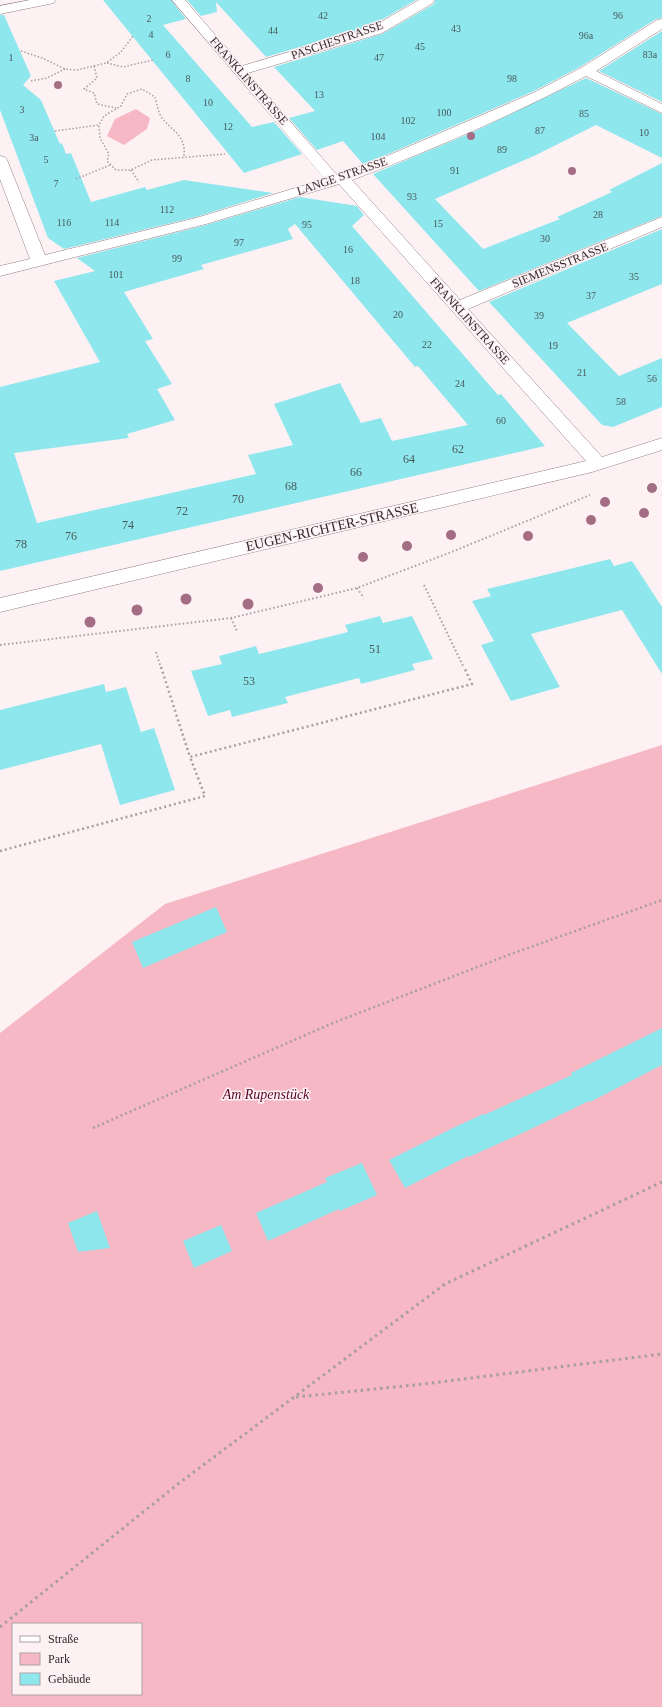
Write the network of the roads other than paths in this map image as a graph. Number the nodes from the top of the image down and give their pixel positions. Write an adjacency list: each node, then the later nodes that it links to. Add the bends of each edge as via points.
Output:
1 (48, 0): 4 (street)
2 (178, 0): 6 (street, FRANKLINSTRASSE)
3 (428, 0): 6 (street, PASCHESTRASSE, via 376,30)
4 (0, 10)
5 (662, 23): 7 (street, LANGE STRASSE)
6 (241, 71): 10 (street, FRANKLINSTRASSE)
7 (586, 72): 8 (street); 10 (street, LANGE STRASSE, via 471,126)
8 (662, 109)
9 (0, 160): 12 (street)
10 (338, 180): 12 (street, LANGE STRASSE, via 201,221); 14 (street, FRANKLINSTRASSE)
11 (662, 222): 14 (street, SIEMENSSTRASSE)
12 (39, 261): 13 (street, LANGE STRASSE)
13 (0, 271)
14 (458, 307): 16 (street, FRANKLINSTRASSE)
15 (662, 444): 16 (street, EUGEN-RICHTER-STRASSE)
16 (595, 465): 17 (street, EUGEN-RICHTER-STRASSE)
17 (0, 605)

